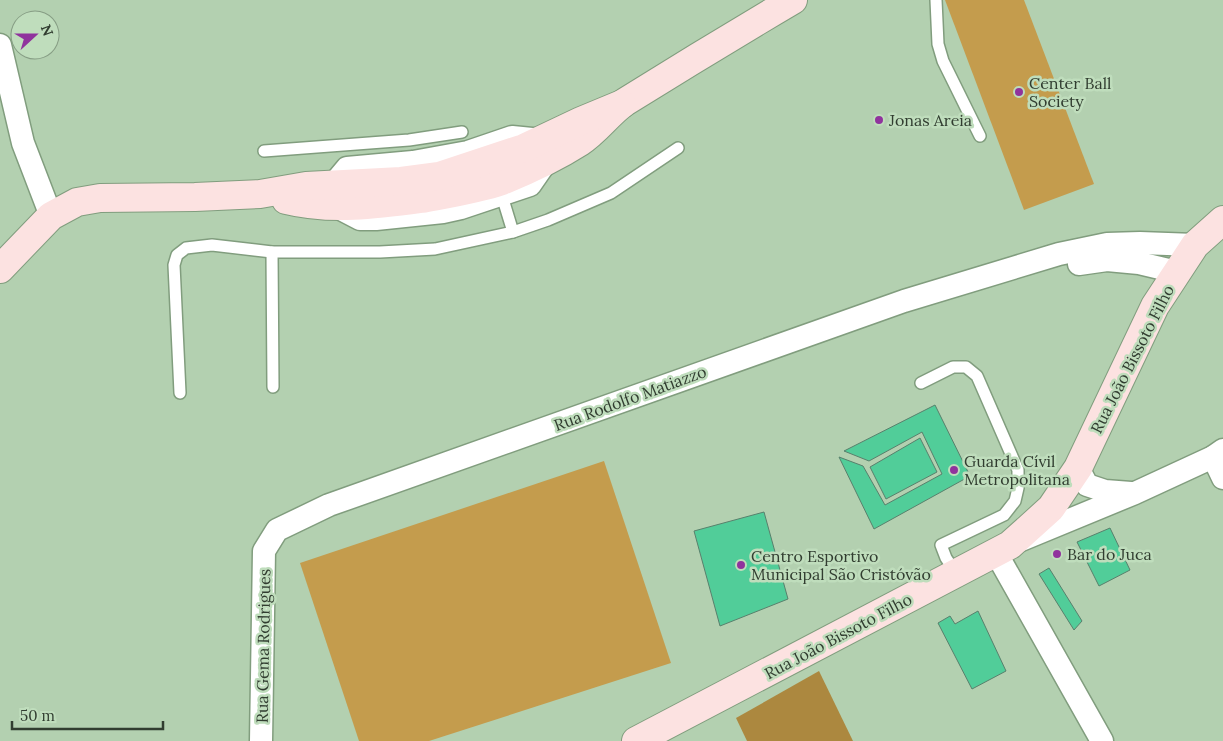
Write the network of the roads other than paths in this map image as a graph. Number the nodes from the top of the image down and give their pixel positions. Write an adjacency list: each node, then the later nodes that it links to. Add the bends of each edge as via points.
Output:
1 (794, 0): 7 (main road, via 622,104 581,141)
2 (936, 0): 5 (lane, via 938,44)
3 (0, 45): 11 (street, via 23,143)
4 (462, 132): 8 (lane, via 410,140)
5 (980, 136)
6 (678, 148): 13 (lane, via 611,193)
7 (538, 149): 9 (street, via 530,185); 10 (main road, via 470,179 383,204); 10 (street, via 512,137 468,152 413,162 347,168)
8 (264, 151)
9 (502, 196): 10 (street, via 442,212 376,219 360,219); 13 (lane)
10 (341, 199): 11 (main road, via 304,204 260,194 100,198 77,202)
11 (51, 216): 16 (main road)
12 (1223, 220): 14 (main road, Rua João Bissoto Filho)
13 (513, 232): 15 (lane, via 435,249)
14 (1194, 245): 17 (street, Rua Rodolfo Matiazzo, via 1107,244); 18 (main road, Rua João Bissoto Filho)
15 (272, 252): 20 (lane); 21 (lane, via 212,245 186,248 176,255)
16 (2, 262)
17 (1011, 269): 18 (street, Rua Rodolfo Matiazzo, via 1061,267 1107,260); 27 (street, Rua Rodolfo Matiazzo, via 904,301 329,505 277,530)
18 (1177, 272): 23 (main road, Rua João Bissoto Filho, via 1155,306)
19 (921, 383): 28 (lane, via 953,367 966,367 977,376 1018,470 1015,501 1004,516 941,545)
20 (273, 387)
21 (180, 393)
22 (1218, 454): 24 (street); 25 (street)
23 (1078, 468): 25 (street, via 1087,485 1105,491); 26 (main road, Rua João Bissoto Filho, via 1051,508)
24 (1223, 478)
25 (1135, 493): 26 (street)
26 (1003, 548): 28 (main road, Rua João Bissoto Filho); 31 (street)
27 (264, 552): 29 (street, Rua Gema Rodrigues)
28 (956, 573): 30 (main road, Rua João Bissoto Filho)
29 (261, 741)
30 (636, 741)
31 (1102, 741)

